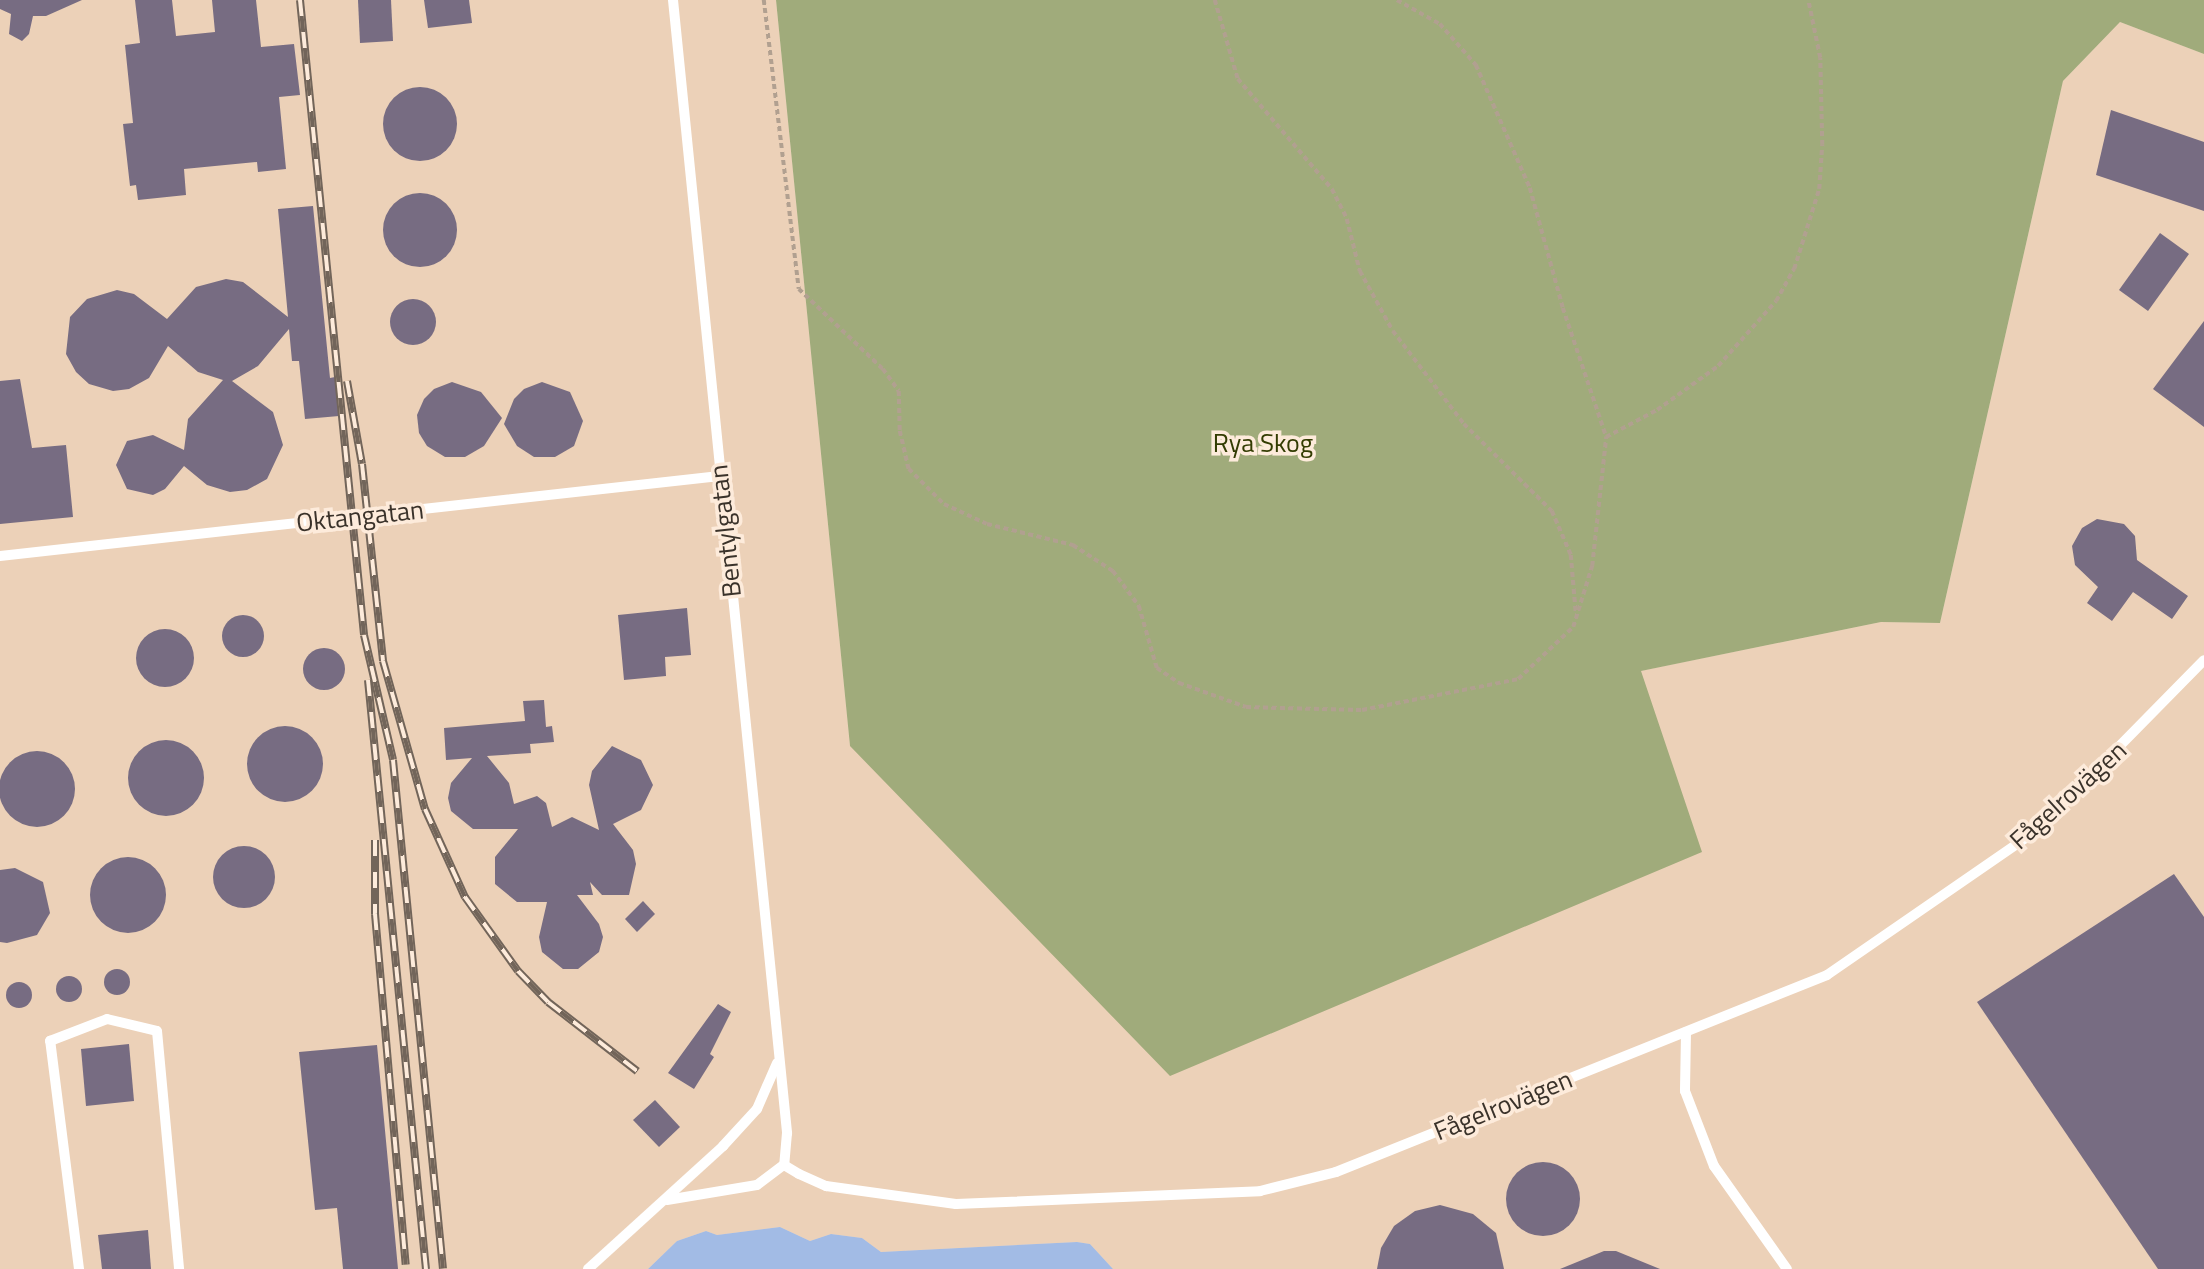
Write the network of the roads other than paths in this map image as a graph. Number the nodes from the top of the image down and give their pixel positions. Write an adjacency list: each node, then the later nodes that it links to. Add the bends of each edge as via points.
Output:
1 (673, 0): 2 (lane, Bentylgatan)
2 (720, 476): 3 (lane, Oktangatan); 6 (lane, Bentylgatan)
3 (0, 556)
4 (2204, 660): 5 (lane, Fågelrovägen, via 2037,830 1827,975)
5 (1686, 1032): 7 (lane, Fågelrovägen, via 1336,1172 1260,1191 956,1205 826,1186); 12 (lane, via 1685,1091 1714,1166)
6 (778, 1063): 7 (lane, via 787,1133); 8 (lane, via 757,1109)
7 (785, 1166): 8 (lane, via 757,1185)
8 (667, 1200): 11 (lane)
9 (79, 1269): 10 (lane, via 50,1041 107,1020 157,1031)
10 (179, 1269)
11 (588, 1269)
12 (1787, 1269)

